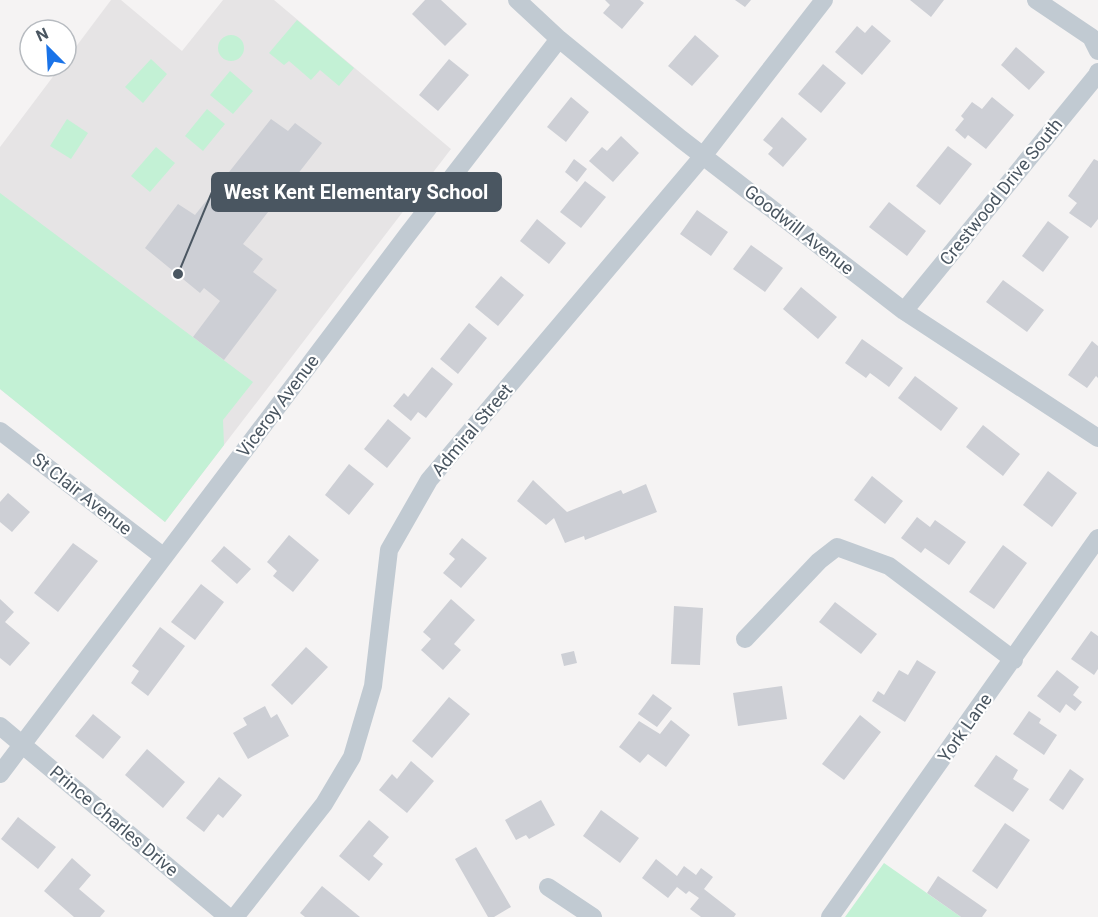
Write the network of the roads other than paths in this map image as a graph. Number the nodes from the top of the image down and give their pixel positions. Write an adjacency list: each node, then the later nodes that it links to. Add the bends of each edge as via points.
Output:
1 (517, 0): 4 (street, Goodwill Avenue)
2 (824, 0): 7 (street, Admiral Street)
3 (1036, 0): 5 (street, via 1091,37)
4 (559, 39): 7 (street, Goodwill Avenue); 12 (street, Viceroy Avenue)
5 (1098, 51)
6 (1098, 72): 8 (street, Crestwood Drive South)
7 (703, 156): 8 (street, Goodwill Avenue); 20 (street, Admiral Street, via 429,480 389,550 373,686 352,757 324,804)
8 (903, 311): 10 (street, Goodwill Avenue)
9 (0, 431): 12 (street, St Clair Avenue)
10 (1098, 438)
11 (1098, 538): 14 (street, York Lane)
12 (164, 557): 16 (street, Viceroy Avenue)
13 (745, 639): 14 (street, via 837,547 889,566)
14 (1014, 660): 22 (street, York Lane)
15 (0, 726): 16 (street, Prince Charles Drive)
16 (24, 745): 17 (street, Viceroy Avenue); 19 (street, Prince Charles Drive)
17 (0, 774)
18 (548, 887): 21 (street)
19 (228, 917)
20 (235, 917)
21 (593, 917)
22 (830, 917)

